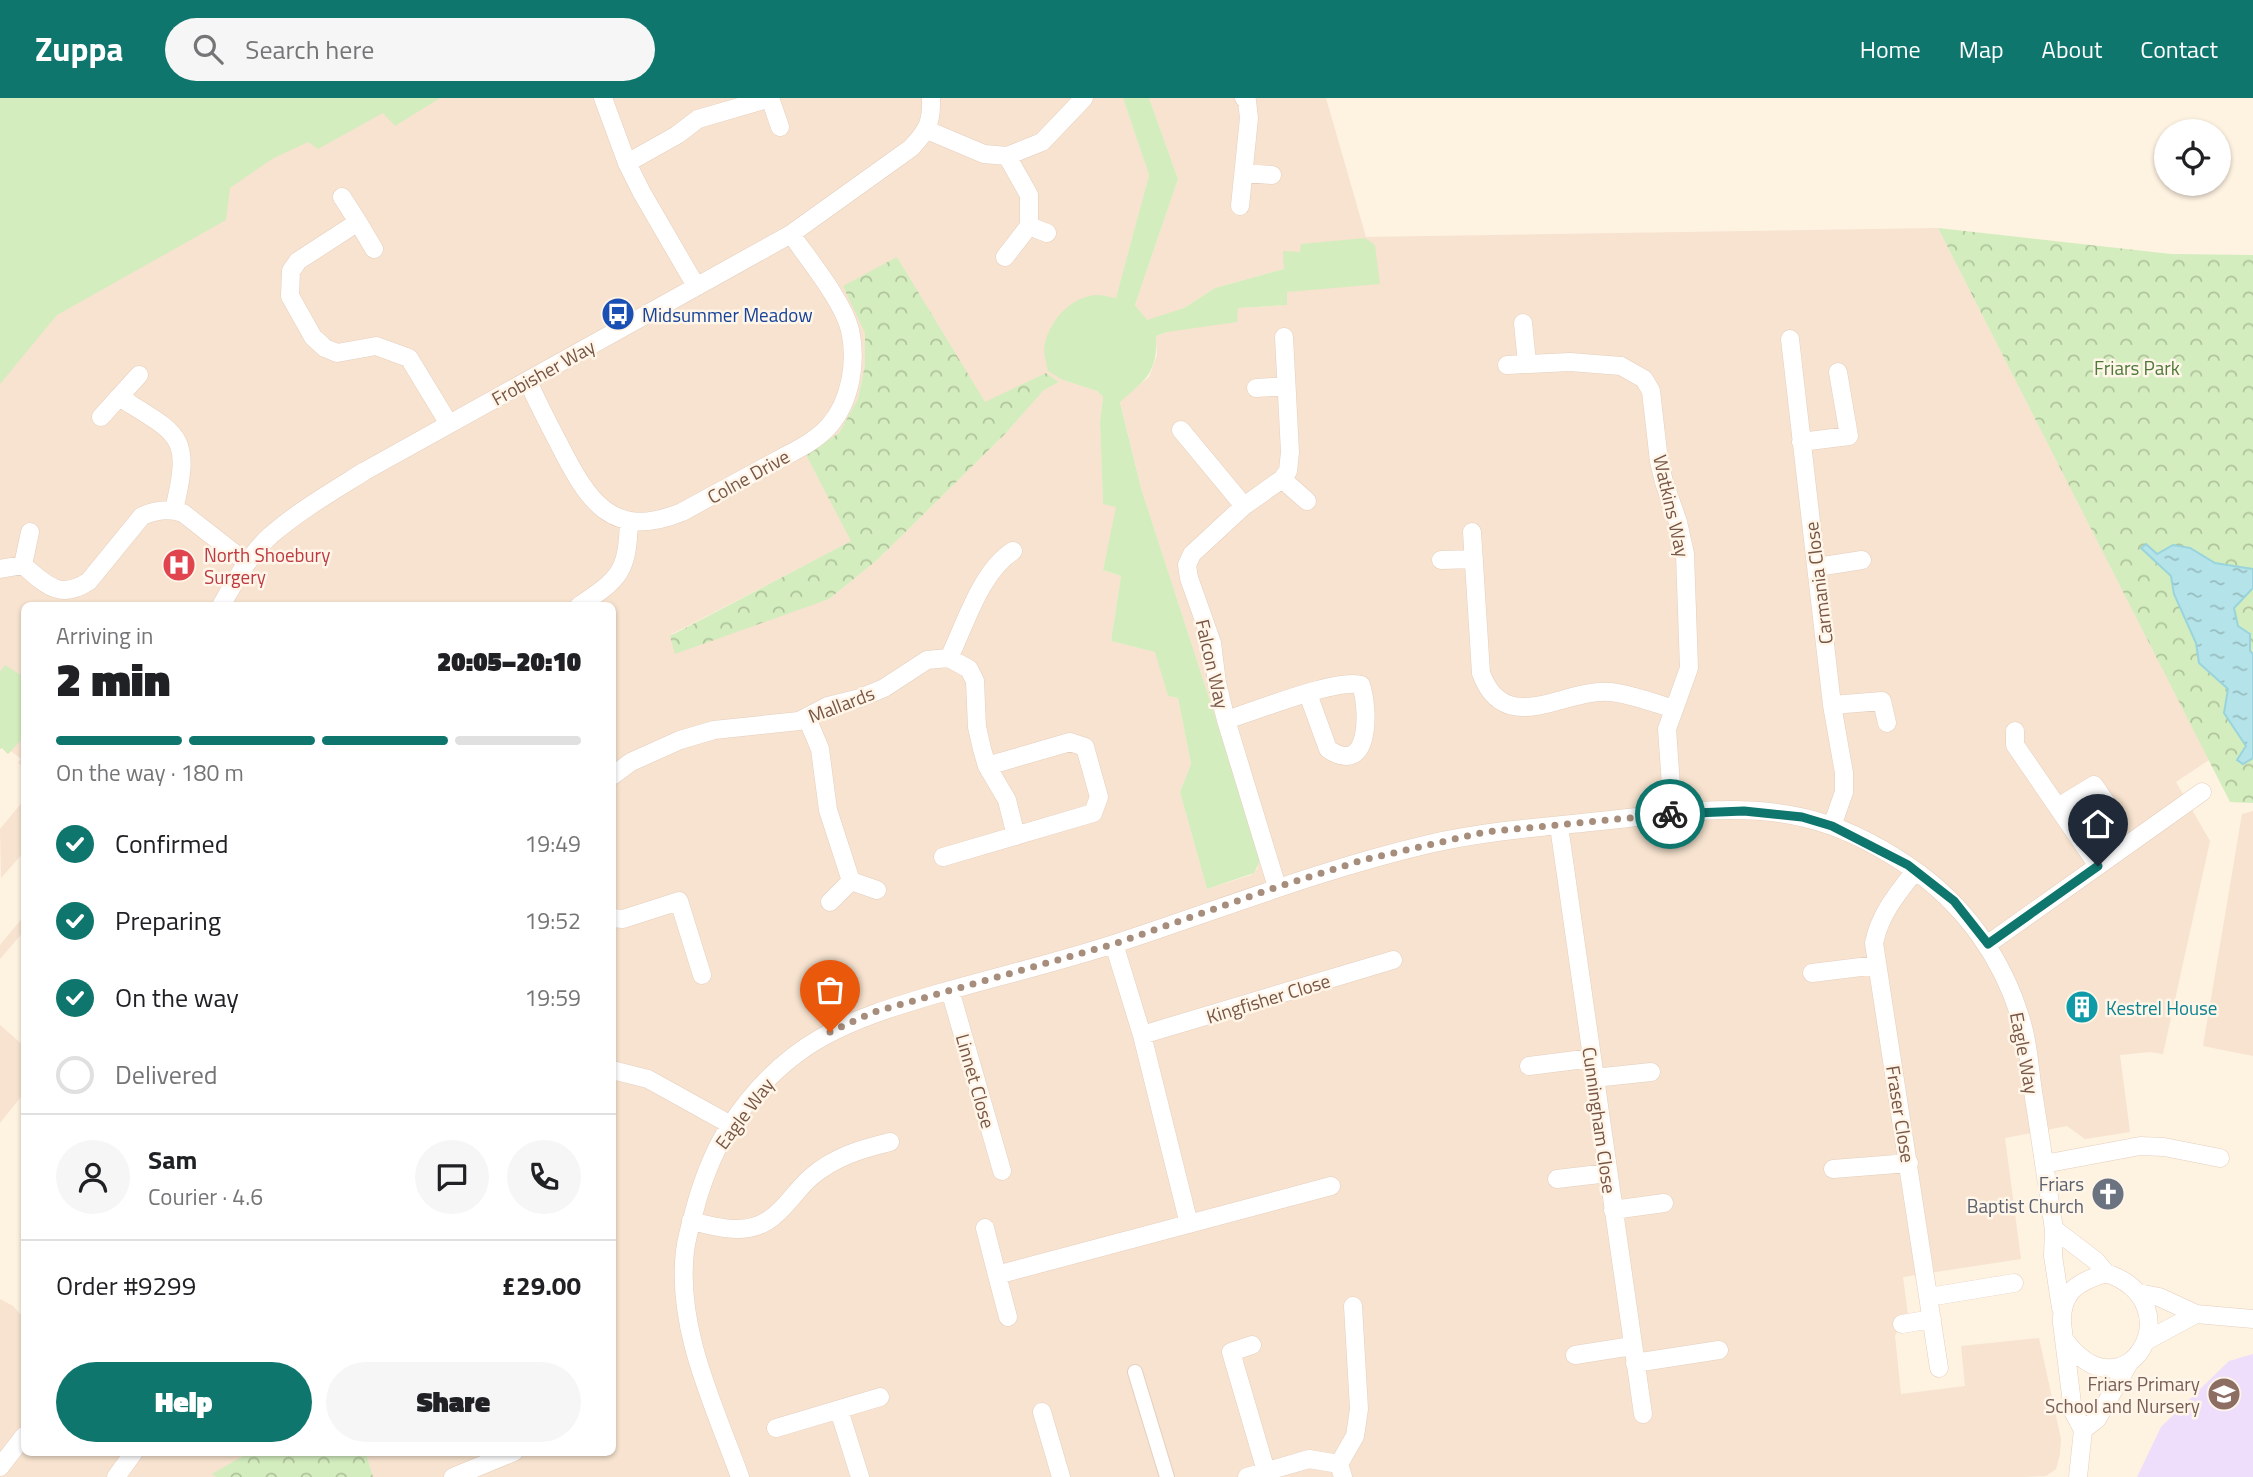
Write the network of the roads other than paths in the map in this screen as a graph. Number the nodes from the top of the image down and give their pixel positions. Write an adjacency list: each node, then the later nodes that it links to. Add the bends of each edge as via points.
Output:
1 (603, 98): 9 (street)
2 (770, 98): 6 (street); 9 (street, via 698,119)
3 (931, 98): 7 (street)
4 (1084, 98): 8 (street, via 1042,142)
5 (1244, 98): 10 (street, via 1249,118)
6 (780, 127)
7 (927, 130): 8 (street, via 985,154); 17 (street, Frobisher Way, via 911,148)
8 (1007, 156): 15 (street, via 1029,195)
9 (627, 163): 20 (street)
10 (1244, 173): 11 (street); 13 (street)
11 (1272, 175)
12 (342, 197): 14 (street)
13 (1240, 206)
14 (358, 222): 18 (street); 33 (street, via 298,261 291,271 290,296 324,348 337,353 376,346 409,358)
15 (1029, 226): 16 (street); 19 (street)
16 (1047, 233)
17 (791, 234): 20 (street, Frobisher Way); 40 (street, Colne Drive, via 849,329 852,371 848,393 830,426 805,445 682,512 660,521)
18 (374, 249)
19 (1004, 257)
20 (696, 286): 28 (street, Frobisher Way)
21 (1523, 323): 24 (street)
22 (1284, 337): 29 (street)
23 (1790, 338): 35 (street, Carmania Close)
24 (1527, 363): 25 (street, Watkins Way); 56 (street, Watkins Way, via 1620,366 1644,379 1651,391 1659,461 1685,554 1689,667)
25 (1507, 365)
26 (1838, 372): 35 (street, via 1849,436)
27 (139, 375): 31 (street)
28 (528, 381): 33 (street, Frobisher Way); 40 (street, via 580,486 607,512)
29 (1286, 386): 30 (street); 36 (street, via 1290,452)
30 (1256, 388)
31 (119, 397): 32 (street); 39 (street, via 159,422 180,446 184,465)
32 (101, 417)
33 (449, 424): 47 (street, Frobisher Way, via 303,511)
34 (1181, 430): 38 (street)
35 (1801, 442): 49 (street, Carmania Close)
36 (1282, 479): 37 (street); 38 (street, Falcon Way)
37 (1307, 502)
38 (1244, 506): 58 (street, Falcon Way, via 1192,554 1187,565 1212,643)
39 (174, 510): 47 (street); 48 (street, via 142,516 80,587 54,590)
40 (629, 522): 52 (street, via 626,559 618,576)
41 (30, 533): 48 (street)
42 (1472, 533): 44 (street)
43 (1013, 551): 53 (street, via 989,574)
44 (1474, 559): 45 (street); 56 (street, via 1481,673 1500,701 1539,706 1611,692)
45 (1441, 560)
46 (1862, 560): 49 (street)
47 (247, 563): 51 (street, Frobisher Way)
48 (23, 565): 50 (street)
49 (1817, 567): 55 (street, Carmania Close)
50 (0, 569)
51 (223, 602)
52 (585, 602)
53 (949, 658): 57 (street, Mallards, via 927,660 884,688 828,706); 61 (street, via 969,669 975,681 977,727)
54 (1308, 694): 58 (street)
55 (1832, 705): 59 (street, via 1882,701); 68 (street, Carmania Close, via 1844,774 1844,792)
56 (1674, 709): 65 (street, Watkins Way, via 1667,729)
57 (807, 718): 62 (street, Mallards, via 714,730 680,740); 73 (street, via 820,750 828,810)
58 (1226, 720): 74 (street, Falcon Way)
59 (1887, 723)
60 (2015, 731): 64 (street, via 2015,745)
61 (988, 766): 69 (street, via 1007,800); 69 (street, via 1070,743 1085,747 1099,797 1093,813)
62 (616, 773)
63 (2202, 792): 71 (street)
64 (2058, 807): 66 (street, via 2094,785); 71 (street)
65 (1673, 814): 67 (street, Eagle Way); 68 (street, Eagle Way, via 1744,811 1802,817)
66 (2118, 820)
67 (1559, 826): 74 (street, Eagle Way, via 1485,832 1432,843); 86 (street, Cunningham Close)
68 (1832, 826): 72 (street, Eagle Way)
69 (1016, 836): 70 (street)
70 (943, 857)
71 (2098, 866): 79 (street)
72 (1915, 872): 79 (street, Eagle Way, via 1954,901); 81 (street, Fraser Close, via 1878,924 1874,943)
73 (851, 881): 75 (street); 76 (street)
74 (1277, 887): 78 (street, Eagle Way)
75 (877, 890)
76 (830, 901)
77 (616, 918): 83 (street, via 679,901)
78 (1114, 944): 84 (street, Eagle Way); 85 (street)
79 (1988, 944): 95 (street, Eagle Way, via 2012,990 2025,1032)
80 (1393, 960): 85 (street, Kingfisher Close)
81 (1877, 965): 82 (street); 94 (street, Fraser Close)
82 (1812, 973)
83 (702, 975)
84 (950, 990): 91 (street, Eagle Way, via 874,1012 812,1043 777,1070); 97 (street, Linnet Close)
85 (1143, 1035): 104 (street)
86 (1592, 1058): 87 (street); 90 (street, Cunningham Close)
87 (1529, 1066)
88 (616, 1071): 91 (street, via 648,1079)
89 (1651, 1072): 90 (street)
90 (1594, 1077): 98 (street, Cunningham Close)
91 (731, 1125): 103 (street, Eagle Way, via 705,1173)
92 (890, 1142): 103 (street, via 825,1166 775,1216 751,1228)
93 (2220, 1158): 95 (street, via 2140,1146)
94 (1909, 1163): 96 (street); 111 (street, Fraser Close)
95 (2044, 1164): 106 (street, Eagle Way)
96 (1833, 1169)
97 (1002, 1171)
98 (1608, 1173): 99 (street); 102 (street, Cunningham Close)
99 (1557, 1179)
100 (1331, 1186): 104 (street)
101 (1664, 1203): 102 (street)
102 (1613, 1210): 123 (street, Cunningham Close)
103 (691, 1221): 142 (street, Eagle Way, via 685,1251 688,1323)
104 (1189, 1224): 108 (street)
105 (985, 1228): 108 (street)
106 (2054, 1229): 107 (street); 113 (street, Eagle Way)
107 (2106, 1273): 110 (street, via 2130,1283); 113 (street, via 2078,1284)
108 (997, 1275): 115 (street)
109 (2014, 1283): 111 (street)
110 (2139, 1293): 114 (street); 120 (street, via 2149,1323)
111 (1929, 1297): 116 (street, Fraser Close)
112 (1353, 1306): 139 (street, via 1359,1409 1355,1436)
113 (2061, 1308): 119 (street)
114 (2196, 1314): 117 (street); 120 (street)
115 (1008, 1317)
116 (1932, 1319): 118 (street); 126 (street, Fraser Close)
117 (2253, 1319)
118 (1902, 1324)
119 (2064, 1339): 125 (street, via 2075,1354 2101,1369); 133 (street, via 2073,1411)
120 (2146, 1341): 125 (street)
121 (1251, 1345): 138 (street, via 1231,1352)
122 (1719, 1350): 123 (street)
123 (1633, 1354): 124 (street); 131 (street, Cunningham Close)
124 (1575, 1355)
125 (2129, 1363): 133 (street, via 2097,1419)
126 (1939, 1368)
127 (1135, 1372): 145 (street)
128 (880, 1397): 129 (street)
129 (839, 1410): 132 (street); 143 (street)
130 (1042, 1412): 144 (street)
131 (1643, 1414)
132 (776, 1428)
133 (2084, 1430): 147 (street)
134 (21, 1440): 137 (street)
135 (131, 1456): 140 (street)
136 (504, 1456): 141 (street)
137 (0, 1467)
138 (1266, 1471): 139 (street, via 1309,1459); 146 (street)
139 (1341, 1471)
140 (116, 1477)
141 (453, 1477)
142 (740, 1477)
143 (860, 1477)
144 (1061, 1477)
145 (1167, 1477)
146 (1247, 1477)
147 (2078, 1477)

